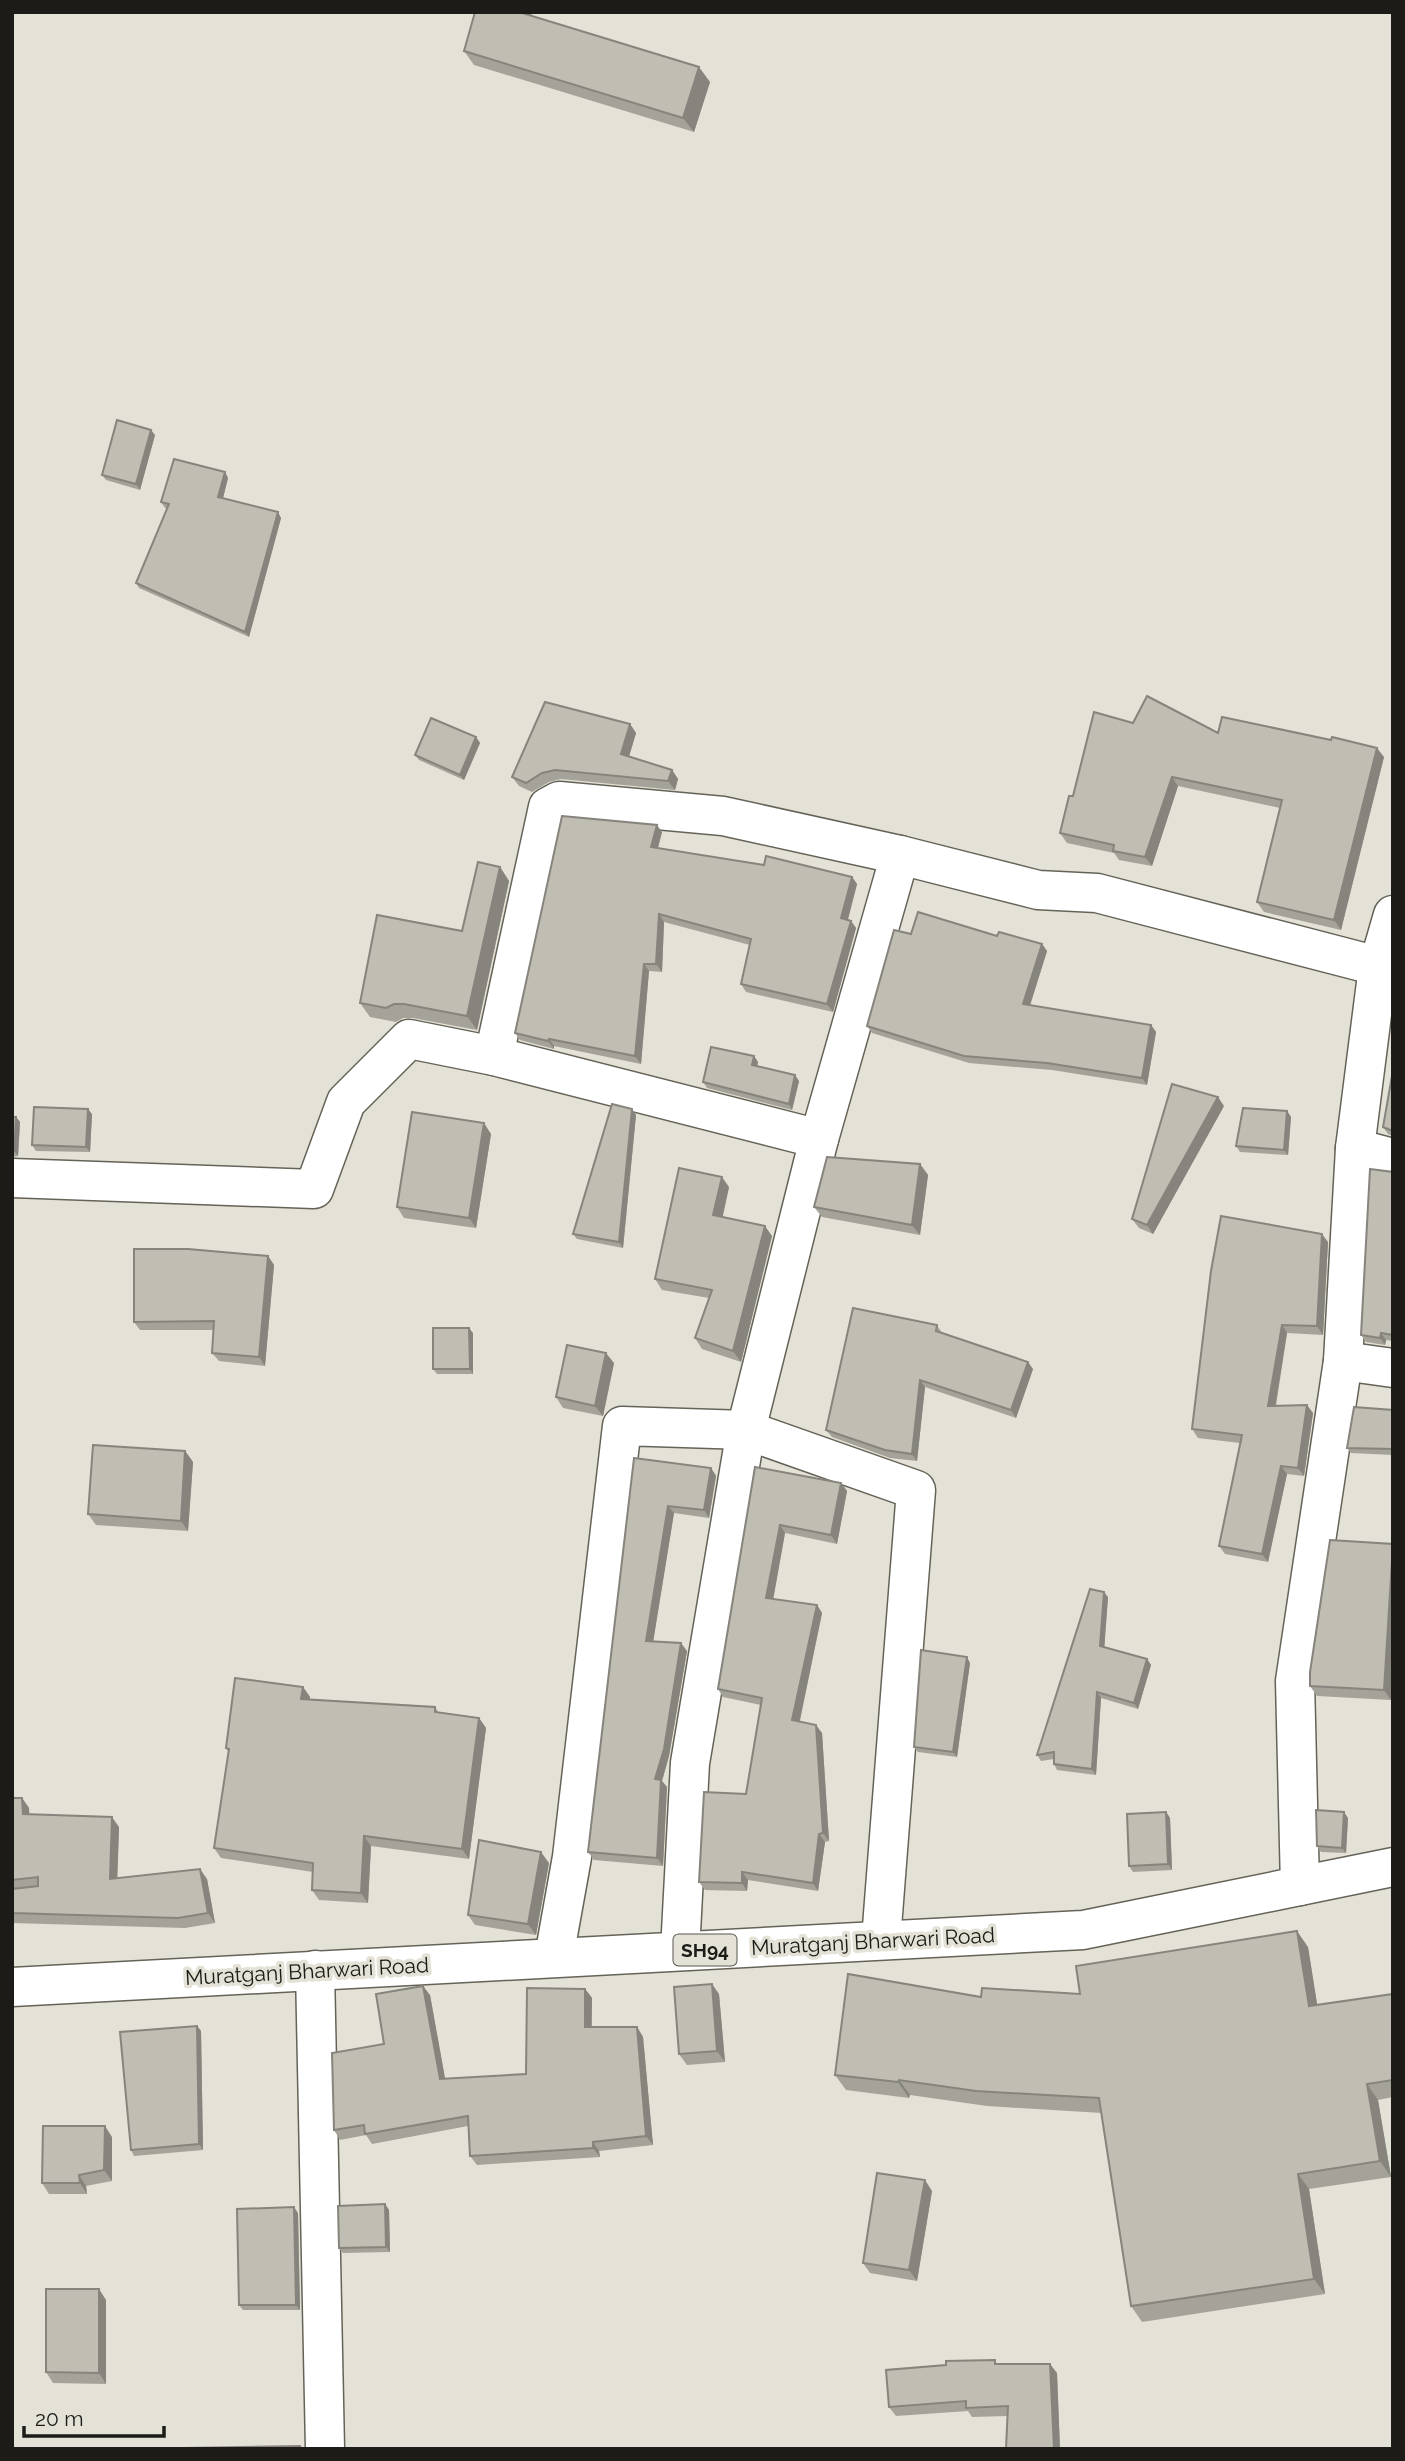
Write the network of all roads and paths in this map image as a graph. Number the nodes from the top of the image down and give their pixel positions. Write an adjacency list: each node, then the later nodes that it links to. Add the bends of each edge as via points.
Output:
1 (900, 855): 3 (street, via 1038,890 1097,893); 4 (street, via 723,816 559,801 548,807); 5 (street)
2 (1393, 915): 3 (street)
3 (1385, 969): 6 (street)
4 (494, 1056): 5 (street); 8 (street, via 409,1039 346,1102 314,1189)
5 (819, 1139): 11 (street)
6 (1355, 1148): 7 (street); 9 (street)
7 (1393, 1158)
8 (12, 1178)
9 (1343, 1361): 10 (street); 13 (street, via 1295,1681)
10 (1393, 1368)
11 (746, 1430): 14 (street, via 916,1489); 15 (street, via 690,1763); 16 (street, via 622,1426 572,1857)
12 (1393, 1867): 13 (street, Muratganj Bharwari Road / SH94)
13 (1300, 1886): 14 (street, Muratganj Bharwari Road / SH94, via 1083,1930)
14 (881, 1940): 15 (street, Muratganj Bharwari Road / SH94)
15 (680, 1951): 16 (street, Muratganj Bharwari Road / SH94)
16 (554, 1957): 17 (street, Muratganj Bharwari Road / SH94)
17 (315, 1970): 18 (street, Muratganj Bharwari Road / SH94); 19 (street)
18 (12, 1987)
19 (324, 2449)

